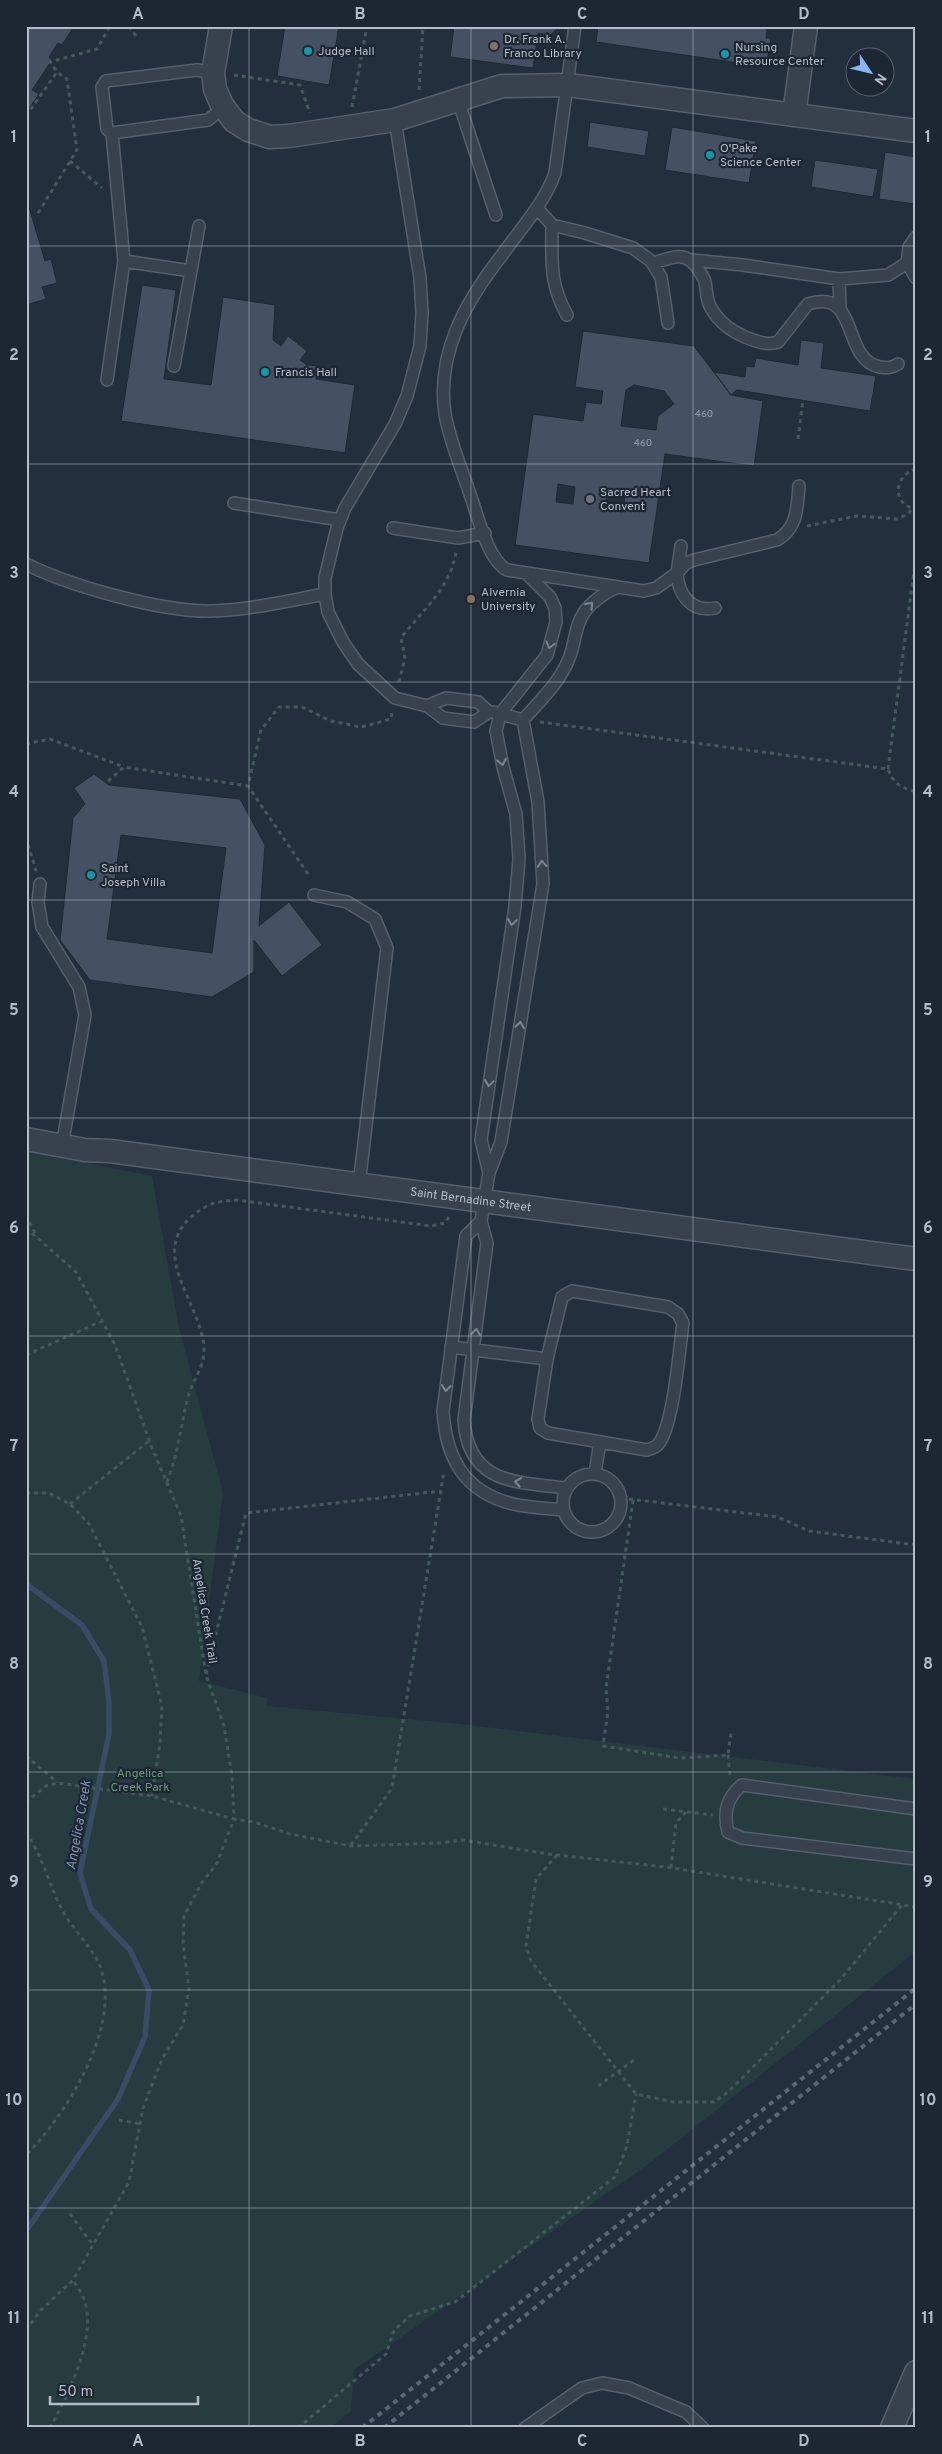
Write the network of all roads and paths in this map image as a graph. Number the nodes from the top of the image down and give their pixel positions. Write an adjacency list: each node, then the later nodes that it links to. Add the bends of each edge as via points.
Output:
1 (110, 26): 9 (path, via 97,49 50,62)
2 (129, 26): 8 (path)
3 (221, 26): 10 (street)
4 (368, 26): 18 (path)
5 (423, 26): 14 (path)
6 (575, 26): 11 (lane)
7 (806, 26): 15 (street)
8 (138, 39)
9 (56, 72): 16 (path); 22 (path, via 67,78 77,150)
10 (214, 72): 13 (street, via 215,89); 20 (path, via 300,85); 21 (lane, via 197,70 106,81 102,87 107,129)
11 (568, 85): 12 (street, via 502,86); 15 (street); 24 (lane, via 555,173)
12 (458, 100): 14 (street); 26 (lane)
13 (223, 108): 20 (street, via 248,130 270,136); 21 (lane, via 208,120)
14 (419, 113): 17 (street)
15 (794, 115): 19 (street)
16 (26, 116)
17 (395, 120): 18 (street); 49 (lane, via 420,278 420,346 408,396)
18 (348, 128): 20 (street)
19 (916, 131)
20 (316, 132)
21 (112, 133): 23 (lane, via 117,161)
22 (70, 161): 23 (path); 25 (path)
23 (118, 202): 31 (lane)
24 (537, 208): 27 (lane); 52 (lane, via 468,303 453,335 445,374 448,427)
25 (38, 212)
26 (496, 215)
27 (552, 225): 32 (lane, via 633,248); 38 (lane, via 552,278)
28 (199, 226): 34 (lane)
29 (916, 238): 33 (lane, via 909,247)
30 (692, 260): 32 (lane, via 671,257); 36 (lane); 37 (lane, via 705,280 710,307 720,321 730,330 765,344 778,342 808,304 823,303)
31 (124, 261): 34 (lane); 42 (lane)
32 (654, 263): 39 (lane, via 660,277)
33 (907, 263): 35 (lane); 36 (lane, via 888,275)
34 (191, 271): 41 (lane)
35 (916, 278)
36 (839, 279): 37 (lane)
37 (840, 308): 40 (lane, via 864,360 887,368)
38 (567, 315)
39 (668, 323)
40 (898, 364)
41 (174, 366)
42 (106, 380)
43 (804, 400): 44 (path)
44 (798, 439)
45 (916, 469): 48 (path, via 903,475 898,488 901,500)
46 (800, 486): 50 (lane)
47 (234, 503): 49 (lane)
48 (914, 509): 50 (path, via 896,519 868,516 809,526)
49 (340, 520): 60 (lane, via 331,546)
50 (794, 523): 58 (lane, via 789,532 777,540 694,560)
51 (393, 528): 53 (lane)
52 (485, 534): 53 (lane); 57 (lane, via 500,567)
53 (458, 538): 64 (path, via 453,570 440,593 401,638 404,658)
54 (681, 546): 58 (lane)
55 (916, 555): 70 (path)
56 (26, 564): 60 (lane, via 76,584 180,609 244,608)
57 (526, 573): 59 (lane); 62 (lane, via 550,597)
58 (677, 573): 59 (lane, via 652,590); 61 (lane, via 677,584 685,599 697,607)
59 (617, 587): 63 (lane, one-way to 59, via 590,604)
60 (325, 594): 64 (lane, via 328,612 343,642 358,664)
61 (715, 608)
62 (556, 622): 63 (lane); 66 (lane, one-way to 66, via 547,655)
63 (576, 625): 67 (lane, via 561,676)
64 (395, 698): 65 (lane); 72 (path, via 391,719 361,727 331,721 302,707 279,707 262,730)
65 (427, 706): 66 (lane, via 446,698 478,702); 66 (lane, via 442,718 474,722)
66 (494, 713): 67 (lane); 80 (lane, one-way to 80, via 503,767 516,814 518,859 515,906 481,1140)
67 (522, 720): 70 (path); 80 (lane, one-way to 67, via 502,1142 543,884 538,802)
68 (26, 744): 69 (path, via 50,739)
69 (124, 767): 71 (path); 72 (path)
70 (888, 769): 73 (path, via 891,779 902,788)
71 (108, 781)
72 (248, 786): 75 (path)
73 (916, 792)
74 (26, 837): 76 (path)
75 (308, 874)
76 (40, 884): 79 (lane, via 38,902 42,927 79,987 85,1015)
77 (314, 894): 81 (lane, via 347,902 375,919 387,948)
78 (26, 1139): 79 (street, Saint Bernadine Street)
79 (62, 1146): 81 (street, Saint Bernadine Street)
80 (489, 1173): 83 (lane)
81 (359, 1185): 82 (street, Saint Bernadine Street)
82 (453, 1197): 83 (street, Saint Bernadine Street); 99 (path, via 451,1215 444,1223 431,1226 237,1200 215,1201 196,1212 183,1225 175,1258 180,1280 199,1326 204,1352 188,1396 177,1457)
83 (483, 1211): 87 (street, Saint Bernadine Street); 89 (lane, via 466,1236); 90 (lane, one-way to 83, via 487,1243)
84 (26, 1215): 86 (path)
85 (26, 1228): 86 (path, Angelica Creek Trail)
86 (36, 1236): 88 (path, Angelica Creek Trail, via 76,1272)
87 (916, 1259)
88 (102, 1321): 91 (path); 93 (path, Angelica Creek Trail, via 114,1344)
89 (450, 1346): 90 (lane); 95 (lane, one-way to 95, via 443,1411 444,1436)
90 (473, 1350): 92 (lane); 96 (lane, via 464,1420 465,1434)
91 (26, 1355)
92 (547, 1359): 94 (lane, via 538,1418 540,1428 548,1433); 94 (lane, via 562,1297 572,1292 668,1308 678,1314 683,1323 670,1412 660,1442 647,1450)
93 (149, 1441): 99 (path, Angelica Creek Trail); 104 (path)
94 (600, 1442): 98 (lane)
95 (448, 1446): 97 (lane); 101 (path)
96 (474, 1454): 97 (lane); 100 (lane, one-way to 96, via 499,1478 487,1470)
97 (456, 1463): 105 (lane, via 463,1475 495,1499 515,1505)
98 (595, 1473): 100 (lane, via 576,1477); 103 (lane, via 612,1481)
99 (167, 1483): 107 (path, Angelica Creek Trail, via 181,1516)
100 (566, 1488): 105 (lane)
101 (441, 1491): 107 (path, via 246,1514); 119 (path, via 392,1788)
102 (26, 1493): 104 (path, via 48,1493)
103 (627, 1499): 105 (lane, via 611,1525 596,1532 587,1532 572,1524); 106 (path, via 778,1518 809,1532); 108 (path, via 606,1688 608,1712 604,1746 680,1758 728,1754)
104 (70, 1504): 111 (path, via 89,1524 142,1627 162,1706)
105 (563, 1510)
106 (916, 1545)
107 (206, 1675): 117 (path, Angelica Creek Trail, via 224,1726 232,1776)
108 (731, 1733)
109 (26, 1756): 110 (path)
110 (58, 1783): 111 (path); 112 (path, via 46,1786)
111 (152, 1796): 117 (path)
112 (26, 1802)
113 (663, 1809): 115 (path)
114 (916, 1809): 116 (lane, via 742,1785 732,1794)
115 (687, 1812): 116 (path); 122 (path, via 676,1823)
116 (726, 1816): 121 (lane, via 728,1832 742,1838)
117 (234, 1819): 119 (path); 130 (path, via 217,1863 184,1916 183,1943 190,1989 183,2025 162,2059)
118 (26, 1832): 131 (path, via 36,1847 62,1910 102,1970 106,1986 100,2032 92,2056 53,2123)
119 (351, 1846): 120 (path, via 463,1840)
120 (557, 1855): 122 (path); 126 (path, via 536,1879 526,1946 531,1961)
121 (916, 1859)
122 (671, 1868): 123 (path)
123 (902, 1905): 124 (path); 128 (path, via 840,1980 728,2092 714,2102 673,2102)
124 (916, 1907)
125 (638, 2058): 126 (path)
126 (618, 2071): 127 (path); 128 (path)
127 (598, 2086)
128 (636, 2094): 139 (path, via 627,2146 615,2177 455,2302 410,2316 394,2330 386,2354)
129 (119, 2120): 130 (path)
130 (140, 2124): 133 (path, via 129,2182)
131 (26, 2155)
132 (70, 2214): 133 (path)
133 (93, 2246): 134 (path)
134 (73, 2280): 135 (path, via 41,2310); 138 (path, via 83,2298 88,2318 83,2355)
135 (26, 2330)
136 (916, 2372): 137 (street)
137 (903, 2419)
138 (50, 2428)
139 (298, 2428)
140 (525, 2428): 141 (lane, via 582,2388 602,2383 629,2388 686,2412)
141 (703, 2428)

